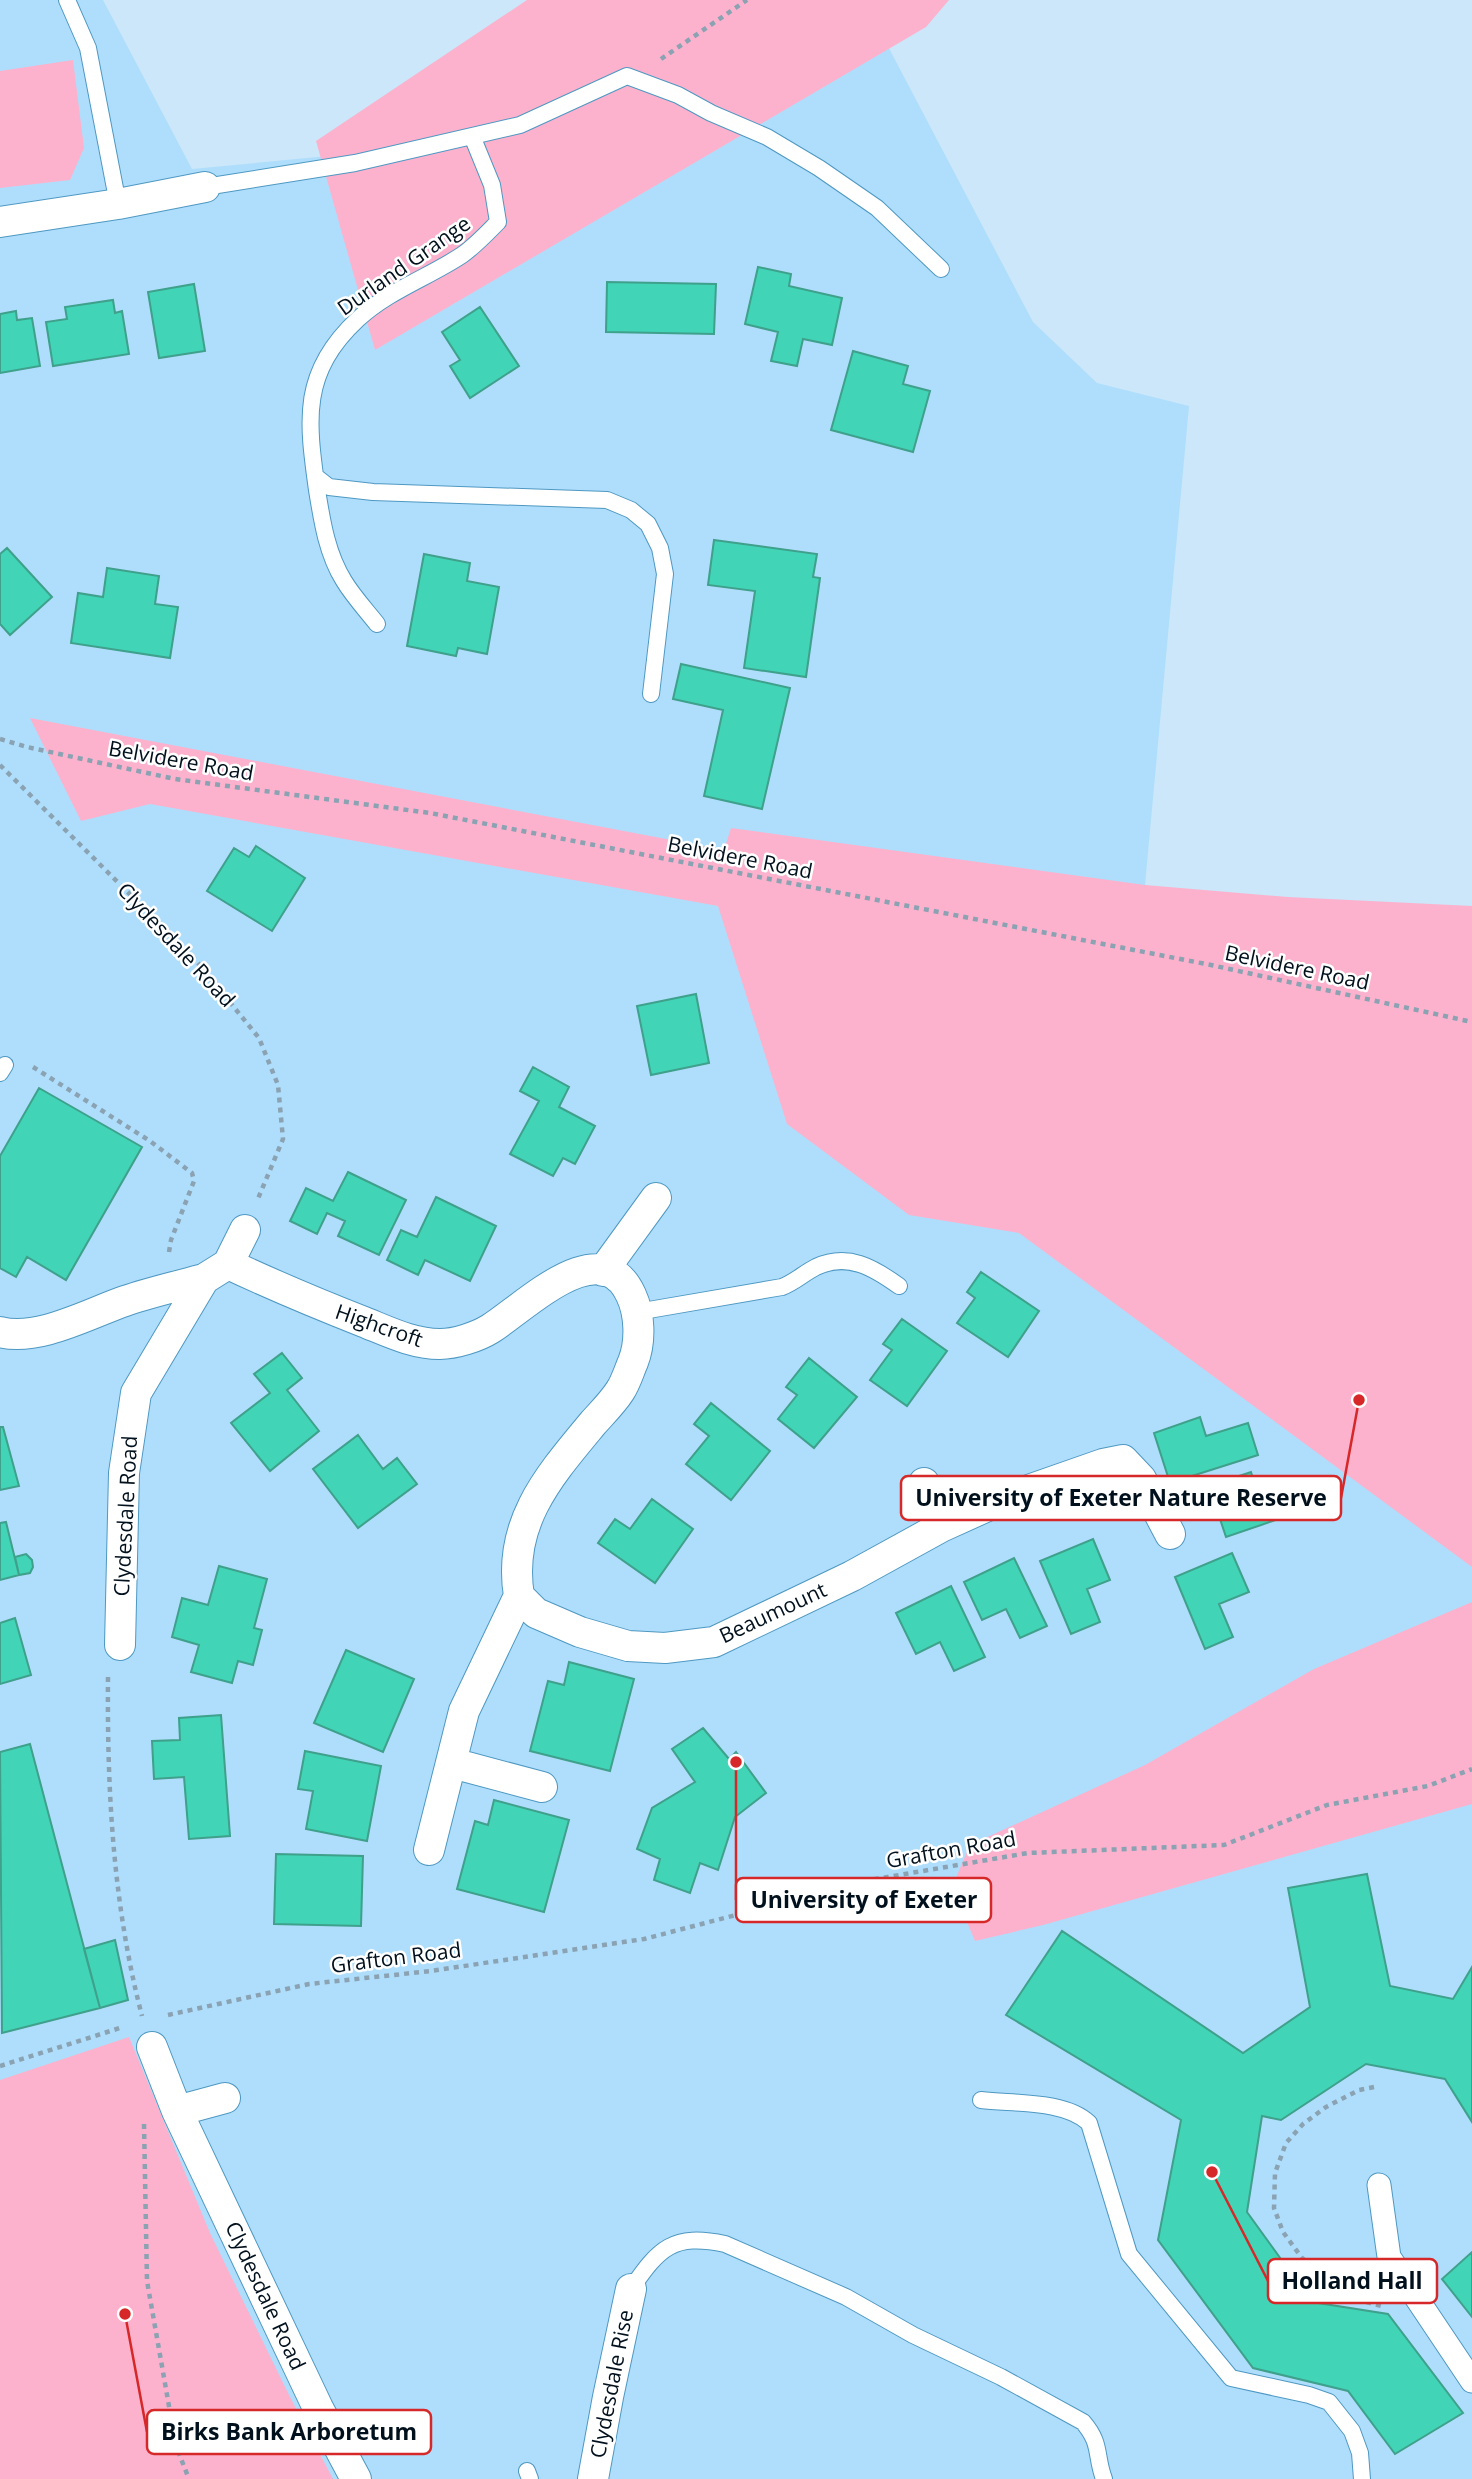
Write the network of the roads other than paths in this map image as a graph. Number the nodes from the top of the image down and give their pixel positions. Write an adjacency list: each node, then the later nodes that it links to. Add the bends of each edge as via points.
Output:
1 (67, 0): 4 (lane, via 88,48)
2 (472, 136): 3 (lane, via 355,163); 6 (lane, via 520,125 627,76 767,137 819,168 877,208); 7 (lane, Durland Grange, via 492,185 498,222 463,254 359,317 330,348 318,372 309,411)
3 (205, 187): 4 (street)
4 (118, 204): 5 (street)
5 (0, 222)
6 (941, 270)
7 (315, 476): 8 (lane, Durland Grange, via 324,534 343,580); 9 (lane, via 340,489 607,500 631,510 648,524 660,548 665,574)
8 (377, 624)
9 (651, 694)
10 (656, 1198): 12 (street)
11 (245, 1230): 13 (street, Clydesdale Road)
12 (603, 1271): 13 (street, Highcroft, via 572,1273 488,1330 443,1344 416,1342 293,1295); 15 (street, via 621,1278)
13 (216, 1272): 16 (street, via 27,1334); 21 (street, Clydesdale Road, via 136,1393 124,1473)
14 (899, 1286): 15 (lane, via 851,1260 818,1266 782,1287)
15 (637, 1312): 20 (street, via 635,1355 621,1390 544,1482 522,1532 516,1576)
16 (0, 1332)
17 (924, 1483): 18 (street)
18 (941, 1527): 19 (street, Beaumount, via 1003,1499 1123,1460 1140,1479); 20 (street, Beaumount, via 852,1576 713,1642 665,1648 628,1646 536,1613)
19 (1170, 1534)
20 (519, 1596): 22 (street, via 464,1711)
21 (120, 1645)
22 (452, 1763): 23 (street); 24 (street)
23 (542, 1787)
24 (429, 1850)
25 (152, 2045): 28 (street, Clydesdale Road)
26 (225, 2098): 28 (street)
27 (981, 2099): 35 (lane, via 1079,2113 1089,2123 1129,2254 1231,2378 1329,2402 1352,2431)
28 (177, 2111): 32 (street, Clydesdale Road)
29 (1379, 2185): 31 (street, via 1389,2257)
30 (631, 2289): 33 (street, Clydesdale Rise); 34 (lane, via 651,2259 666,2248 704,2240 725,2244 846,2297 1083,2422 1099,2448)
31 (1472, 2381)
32 (356, 2479)
33 (593, 2479)
34 (1104, 2479)
35 (1362, 2479)

